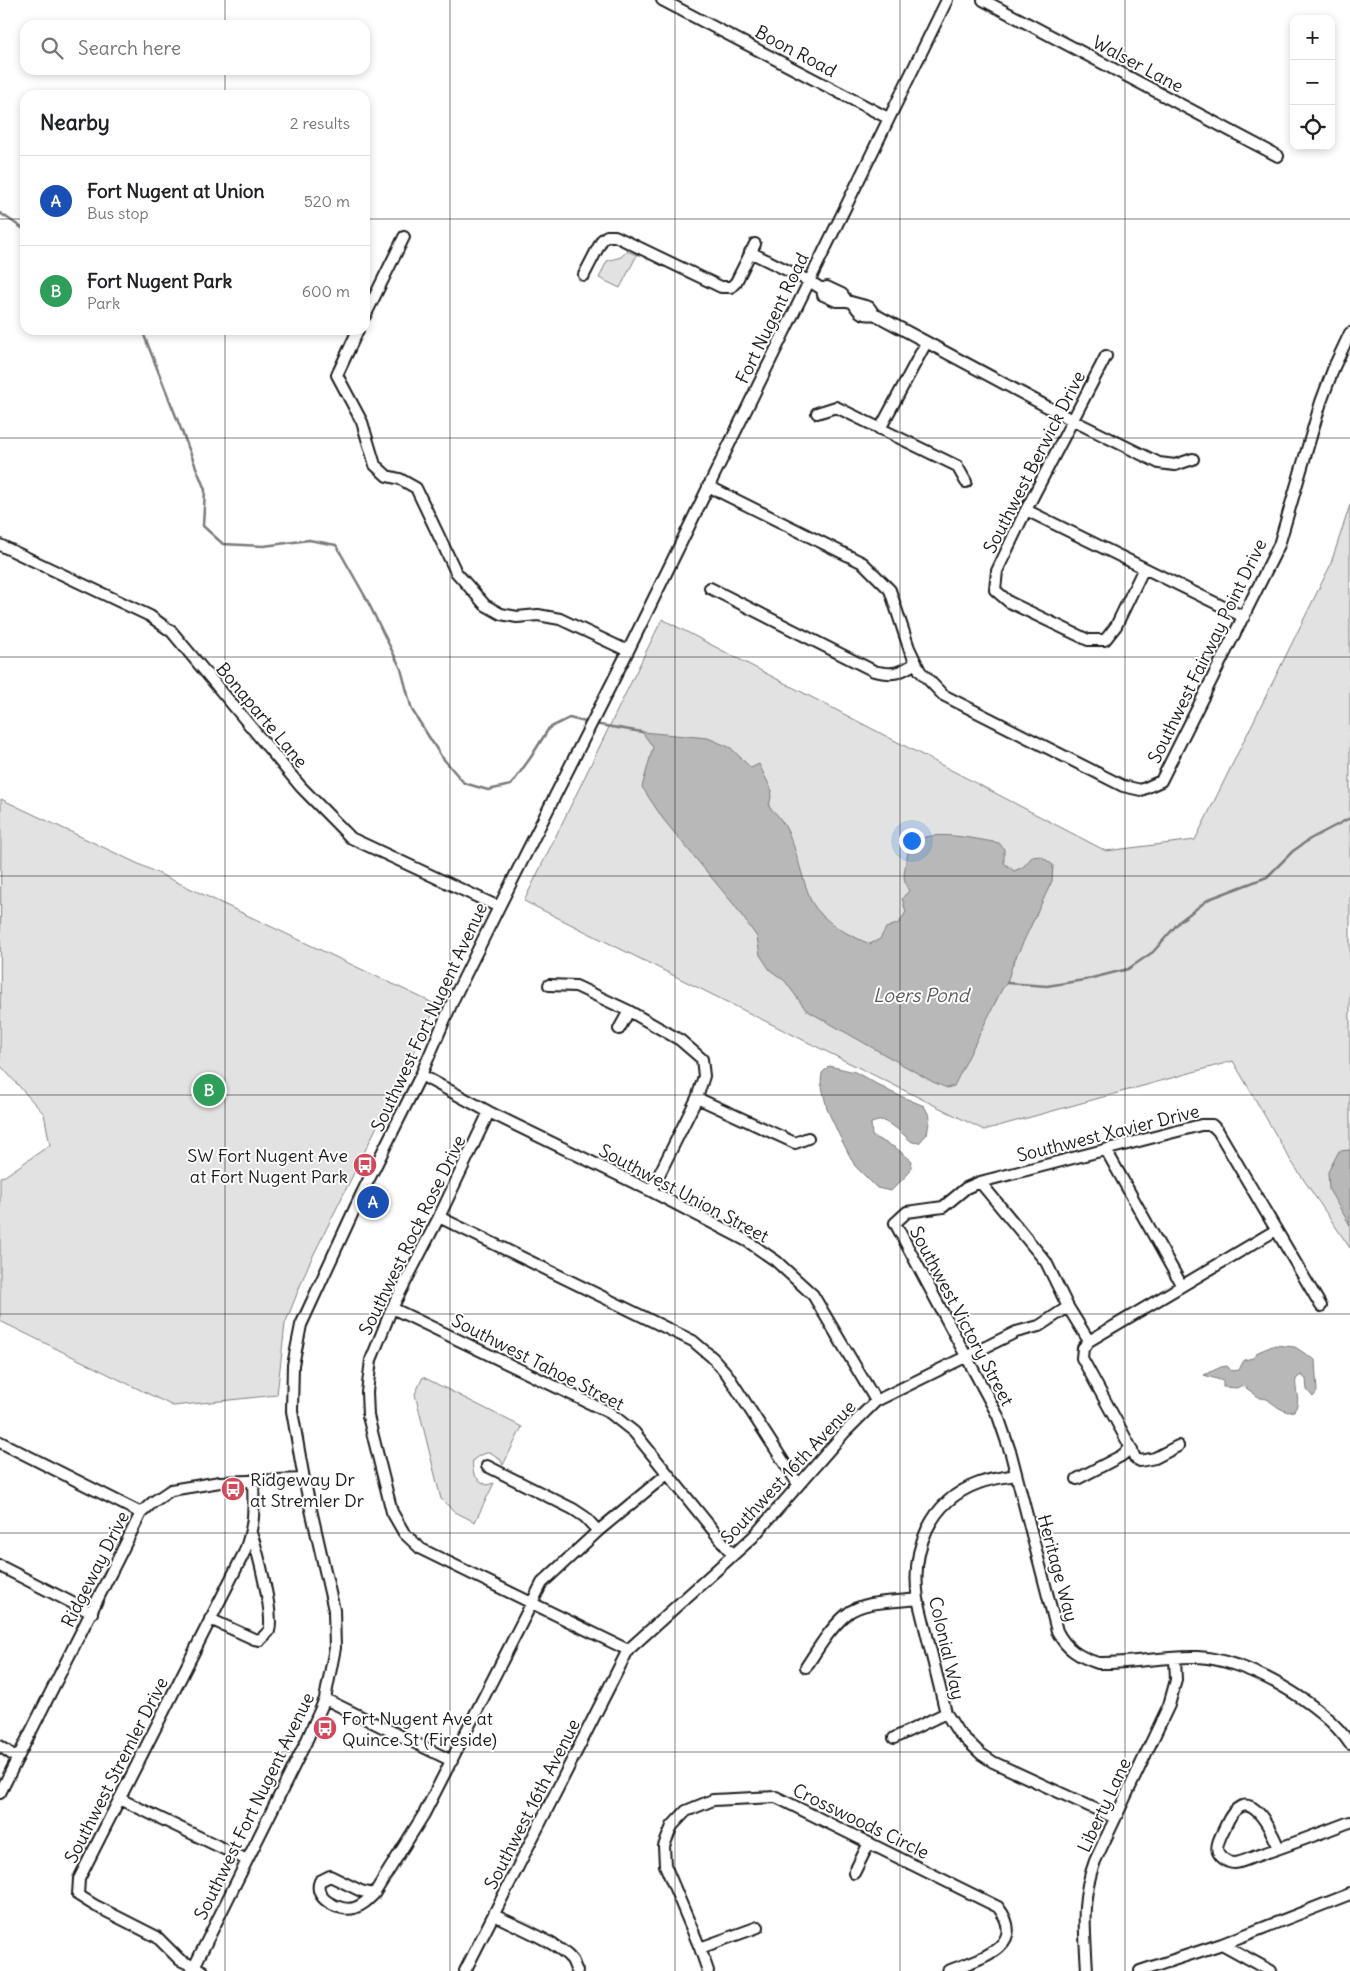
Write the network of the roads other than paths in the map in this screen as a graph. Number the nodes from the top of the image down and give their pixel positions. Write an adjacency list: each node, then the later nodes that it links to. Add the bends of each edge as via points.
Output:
1 (662, 0): 4 (street, Boon Road)
2 (947, 0): 4 (street, Fort Nugent Road)
3 (983, 0): 5 (street, Walser Lane)
4 (888, 118): 8 (street, Fort Nugent Road)
5 (1278, 156)
6 (404, 237): 9 (street)
7 (584, 275): 8 (street, via 602,240 607,236 617,236 724,288 736,282 753,248)
8 (809, 281): 12 (street, via 822,289 823,295 836,301 850,302 858,312 866,316 874,314); 19 (street, Fort Nugent Road)
9 (370, 306)
10 (1350, 333): 24 (street, Southwest Fairway Point Drive, via 1321,402 1279,545)
11 (356, 335): 25 (street, via 337,376 362,422 374,465 387,476 416,488 456,572 468,588 485,605 501,614 560,619)
12 (926, 343): 15 (street); 16 (street)
13 (1106, 356): 15 (street, Southwest Berwick Drive)
14 (816, 413): 16 (street, via 836,406)
15 (1072, 420): 17 (street, via 1159,463 1175,465); 20 (street, Southwest Berwick Drive)
16 (880, 429): 18 (street, via 957,466)
17 (1193, 459)
18 (966, 482)
19 (708, 486): 25 (street, Fort Nugent Road); 26 (street, Southwest Fairway Point Drive, via 863,563 890,590)
20 (1026, 510): 22 (street); 22 (street, Southwest Berwick Drive, via 997,570 996,590 1009,602 1088,640 1105,640 1116,626)
21 (0, 545): 27 (street, Bonaparte Lane, via 150,616 172,632 301,787 351,838)
22 (1144, 568): 24 (street)
23 (710, 588): 26 (street, via 874,671 898,673)
24 (1244, 617): 26 (street, Southwest Fairway Point Drive, via 1161,781 1141,790 1123,786 943,695)
25 (628, 651): 27 (street, Southwest Fort Nugent Avenue)
26 (916, 663)
27 (499, 907): 31 (street, Southwest Fort Nugent Avenue)
28 (549, 985): 29 (street, via 576,986)
29 (628, 1012): 30 (street); 32 (street, via 680,1040 702,1059 704,1076)
30 (619, 1029)
31 (421, 1075): 33 (street, Southwest Union Street); 53 (street, Southwest Fort Nugent Avenue, via 300,1325 293,1365 292,1411)
32 (697, 1098): 34 (street, via 795,1143); 37 (street)
33 (488, 1112): 37 (street, Southwest Union Street); 38 (street, Southwest Rock Rose Drive)
34 (808, 1138)
35 (1106, 1150): 36 (street, Southwest Xavier Drive); 39 (street, Southwest Xavier Drive, via 1212,1124); 40 (street)
36 (980, 1182): 42 (street, via 1046,1262); 45 (street, Southwest Victory Street, via 966,1188 943,1207 907,1212 894,1223)
37 (651, 1191): 46 (street, Southwest Union Street, via 747,1241 807,1289)
38 (440, 1217): 43 (street, Southwest Rock Rose Drive); 56 (street, via 693,1341 727,1374)
39 (1276, 1230): 40 (street); 41 (street, Southwest Xavier Drive)
40 (1182, 1286): 44 (street)
41 (1321, 1306)
42 (1068, 1307): 44 (street); 45 (street, Southwest 16th Avenue, via 1039,1326 1016,1332)
43 (392, 1308): 51 (street, Southwest Tahoe Street, via 610,1413 634,1432); 63 (street, Southwest Rock Rose Drive, via 371,1360 367,1392 368,1416 392,1512 404,1533 421,1549)
44 (1088, 1341): 49 (street, via 1082,1358)
45 (967, 1358): 46 (street, Southwest 16th Avenue); 52 (street, Southwest Victory Street, via 998,1416)
46 (876, 1401): 56 (street, Southwest 16th Avenue)
47 (0, 1442): 57 (street)
48 (1178, 1446): 49 (street, via 1155,1458 1140,1461)
49 (1131, 1448): 54 (street)
50 (486, 1466): 58 (street, via 573,1509)
51 (667, 1474): 58 (street); 60 (street, Southwest Tahoe Street)
52 (1016, 1475): 62 (street, Colonial Way, via 978,1483 952,1497 936,1512 925,1530 918,1554); 67 (street, Heritage Way, via 1057,1631 1071,1651 1098,1663)
53 (304, 1479): 55 (street, Ridgeway Drive); 69 (street, Southwest Fort Nugent Avenue, via 334,1610 335,1648)
54 (1077, 1479)
55 (253, 1480): 57 (street, Ridgeway Drive, via 171,1490); 59 (street, Southwest Stremler Drive)
56 (798, 1484): 60 (street, Southwest 16th Avenue, via 753,1537)
57 (140, 1513): 64 (street, Ridgeway Drive)
58 (598, 1531): 63 (street, via 542,1582)
59 (252, 1533): 65 (street, Southwest Stremler Drive); 65 (street, Southwest Stremler Drive, via 270,1619 269,1632 260,1640 254,1639)
60 (733, 1555): 66 (street, Southwest 16th Avenue)
61 (0, 1566): 64 (street)
62 (918, 1599): 68 (street, via 866,1605 848,1613); 70 (street, Colonial Way)
63 (532, 1602): 66 (street, Southwest Rock Rose Drive); 75 (street)
64 (92, 1613): 74 (street, Ridgeway Drive)
65 (210, 1619): 77 (street, Southwest Stremler Drive)
66 (628, 1650): 86 (street, Southwest 16th Avenue)
67 (1174, 1658): 72 (street, Heritage Way, via 1215,1659 1244,1667 1273,1681 1322,1714); 78 (street, Liberty Lane, via 1176,1680 1169,1705)
68 (806, 1667)
69 (325, 1699): 75 (street); 82 (street, Southwest Fort Nugent Avenue)
70 (946, 1712): 71 (street); 78 (street, Colonial Way, via 958,1732 993,1762)
71 (894, 1738)
72 (1350, 1744)
73 (0, 1746): 74 (street)
74 (17, 1758): 76 (street, Ridgeway Drive)
75 (452, 1762): 84 (street)
76 (0, 1793)
77 (120, 1800): 82 (street); 90 (street, Southwest Stremler Drive, via 79,1879 78,1895 158,1936 180,1960)
78 (1116, 1818): 95 (street, Liberty Lane, via 1095,1861 1084,1901)
79 (1350, 1822): 81 (street)
80 (869, 1843): 83 (street); 89 (street, Crosswoods Circle, via 776,1797 713,1800 686,1811 672,1826 664,1846 666,1865); 94 (street, Crosswoods Circle, via 998,1906 1004,1914 1008,1935 1001,1948)
81 (1279, 1848): 81 (street, via 1234,1863 1218,1853 1218,1845 1230,1817 1235,1808 1241,1806 1256,1810 1262,1816)
82 (247, 1860): 90 (street, Southwest Fort Nugent Avenue)
83 (854, 1873)
84 (374, 1894): 84 (street, via 330,1876 318,1884 324,1901 347,1909 362,1905)
85 (1350, 1894): 88 (street)
86 (494, 1915): 91 (street, Southwest 16th Avenue); 92 (street, via 561,1951 572,1960)
87 (758, 1927): 89 (street)
88 (1222, 1944): 96 (street); 97 (street)
89 (700, 1948): 93 (street, Crosswoods Circle)
90 (196, 1970)
91 (465, 1971)
92 (577, 1971)
93 (708, 1971)
94 (948, 1971)
95 (1087, 1971)
96 (1140, 1971)
97 (1271, 1971)

